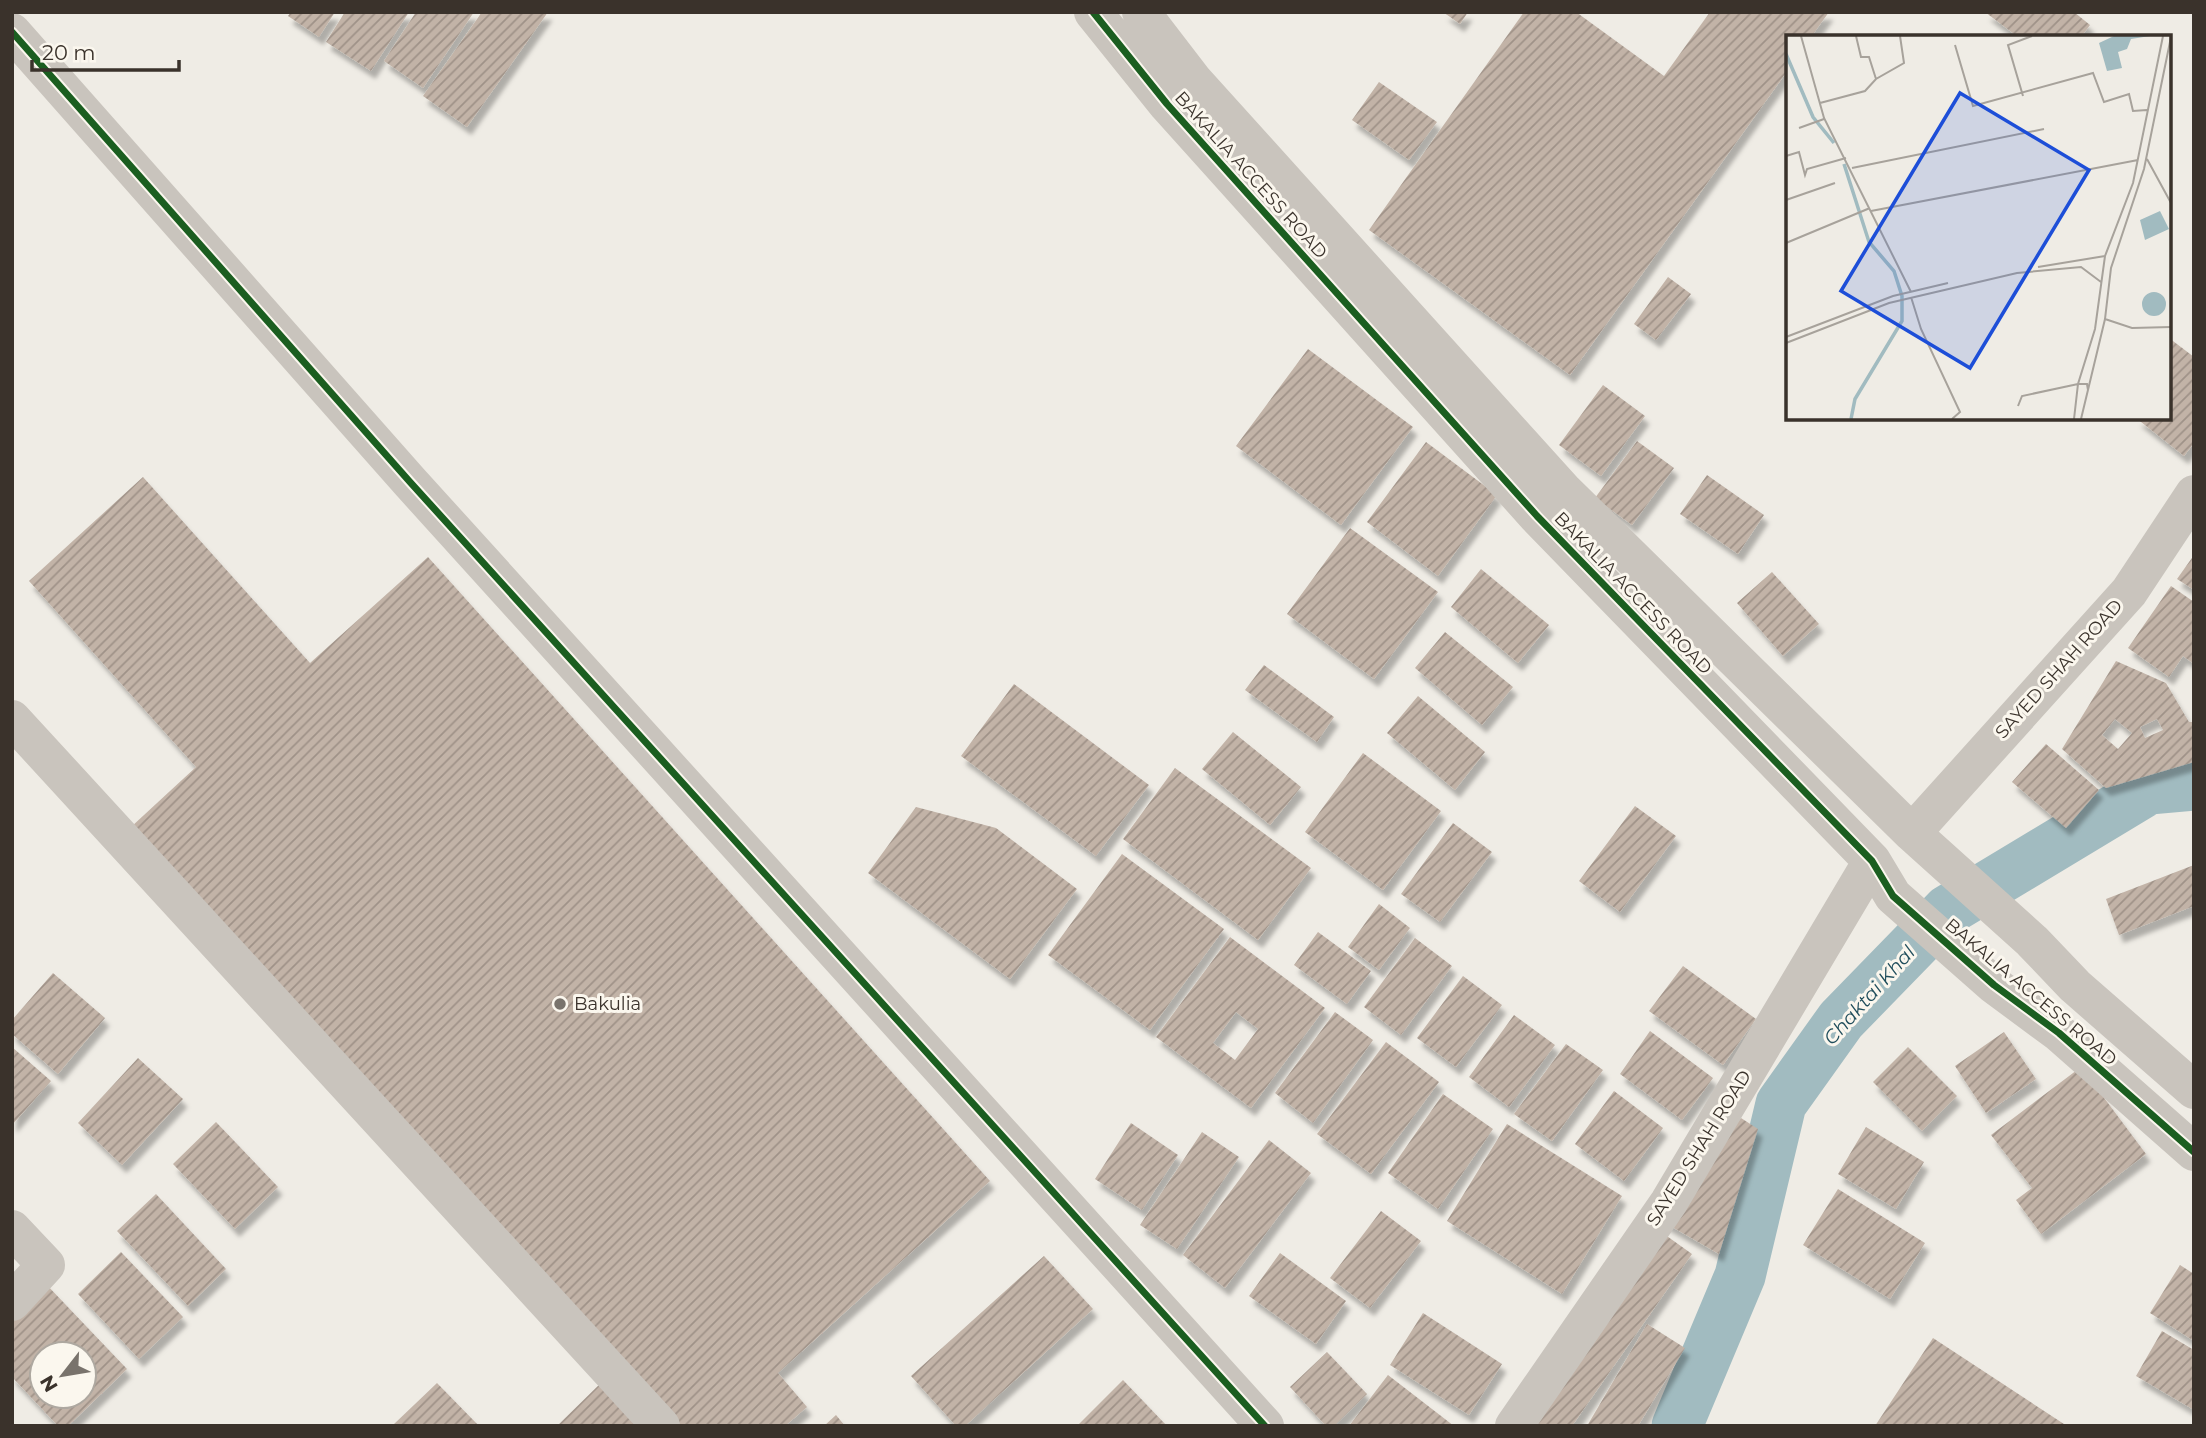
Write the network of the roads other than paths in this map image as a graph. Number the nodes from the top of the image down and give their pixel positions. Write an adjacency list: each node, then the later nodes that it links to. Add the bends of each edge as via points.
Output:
1 (1093, 12): 7 (street, BAKALIA ACCESS ROAD, via 1167,104 1537,516)
2 (1141, 12): 6 (street, BAKALIA ACCESS ROAD, via 1194,81 1563,490)
3 (12, 32): 13 (street, via 419,492)
4 (2194, 494): 6 (street, SAYED SHAH ROAD, via 2129,592)
5 (12, 719): 12 (street)
6 (1924, 844): 8 (street, BAKALIA ACCESS ROAD)
7 (1872, 861): 9 (street, BAKALIA ACCESS ROAD, via 1893,896); 14 (street, SAYED SHAH ROAD, via 1669,1202)
8 (2194, 1090)
9 (2194, 1152)
10 (12, 1229): 11 (street, via 46,1265)
11 (12, 1302)
12 (661, 1426)
13 (1265, 1426)
14 (1514, 1426)

